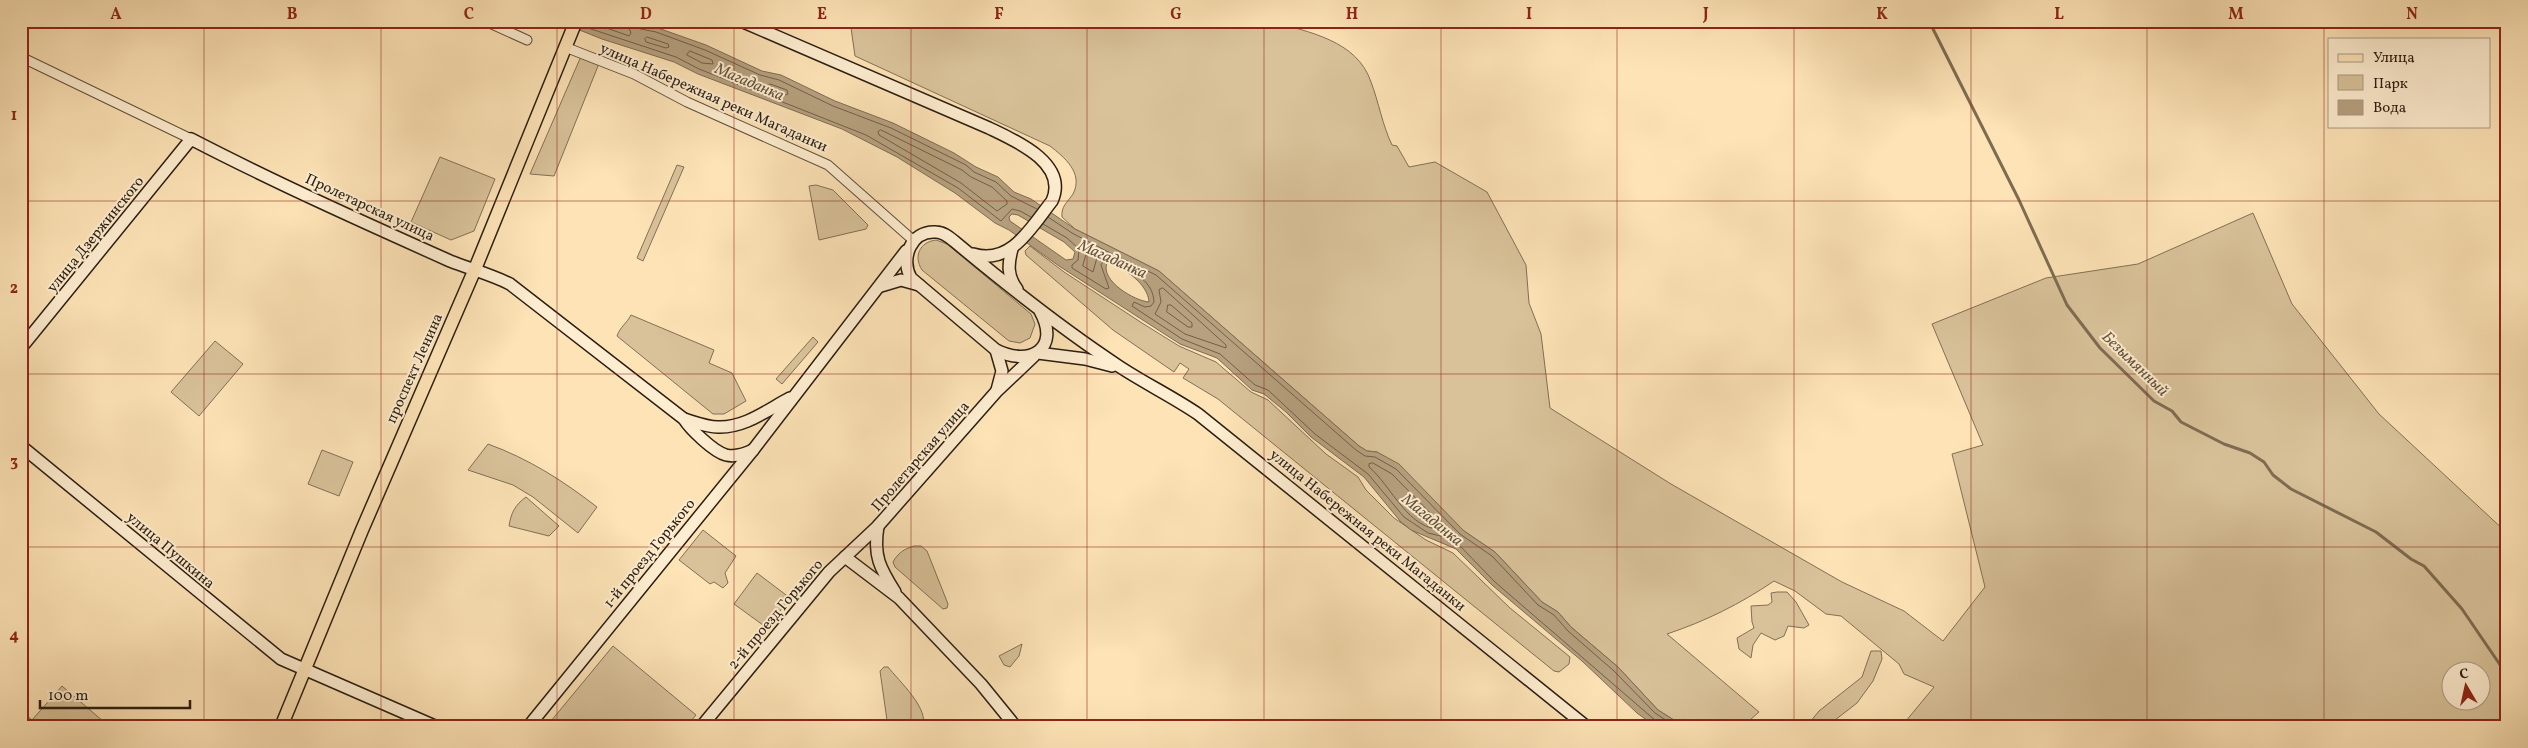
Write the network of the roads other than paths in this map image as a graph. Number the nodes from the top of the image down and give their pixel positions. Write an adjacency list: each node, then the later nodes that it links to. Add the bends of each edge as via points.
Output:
1 (485, 21): 4 (street)
2 (576, 21): 5 (main road, проспект Ленина)
3 (741, 21): 9 (street, via 989,128 1041,159 1052,172 1055,188 1052,201)
4 (527, 40)
5 (566, 44): 8 (street, улица Набережная реки Магаданки, via 828,165); 11 (main road, проспект Ленина)
6 (21, 57): 7 (street, Пролетарская улица)
7 (192, 139): 11 (street, Пролетарская улица, via 452,262); 16 (street, улица Дзержинского)
8 (911, 244): 10 (street, улица Набережная реки Магаданки, via 927,233 936,232); 12 (street, via 905,264); 13 (street, Пролетарская улица)
9 (1012, 249): 10 (street, via 983,257); 14 (street, via 1010,276)
10 (969, 253): 14 (street, улица Набережная реки Магаданки)
11 (475, 269): 22 (street, Пролетарская улица, via 516,288); 30 (main road, проспект Ленина)
12 (919, 286): 13 (street, via 901,280); 17 (street)
13 (880, 287): 21 (street, Пролетарская улица)
14 (1026, 301): 15 (street, улица Набережная реки Магаданки)
15 (1040, 311): 18 (street, via 1048,336); 19 (street, улица Набережная реки Магаданки)
16 (21, 348)
17 (996, 350): 18 (street, улица Набережная реки Магаданки, via 1020,358); 20 (street, Пролетарская улица, via 1002,371)
18 (1038, 353): 19 (street, улица Набережная реки Магаданки, via 1086,359); 20 (street, Пролетарская улица)
19 (1122, 368): 36 (street, улица Набережная реки Магаданки, via 1168,394 1224,434)
20 (996, 392): 27 (street, Пролетарская улица)
21 (792, 398): 22 (street, Пролетарская улица, via 756,418 732,426 713,427); 24 (street, 1-й проезд Горького)
22 (684, 419): 25 (street, Пролетарская улица)
23 (21, 446): 30 (street, улица Пушкина, via 275,655)
24 (753, 450): 25 (street, via 732,456); 26 (street, 1-й проезд Горького)
25 (721, 453): 26 (street, via 729,467)
26 (728, 479): 33 (street, 1-й проезд Горького)
27 (878, 526): 28 (street, 2-й проезд Горького); 29 (street, Пролетарская улица, via 876,551 880,568)
28 (845, 557): 29 (street, Пролетарская улица); 34 (street, 2-й проезд Горького, via 829,572)
29 (900, 598): 35 (street, Пролетарская улица, via 981,684)
30 (305, 670): 31 (main road, проспект Ленина); 32 (street, улица Пушкина)
31 (281, 727)
32 (437, 727)
33 (528, 727)
34 (701, 727)
35 (1016, 727)
36 (1587, 727)

